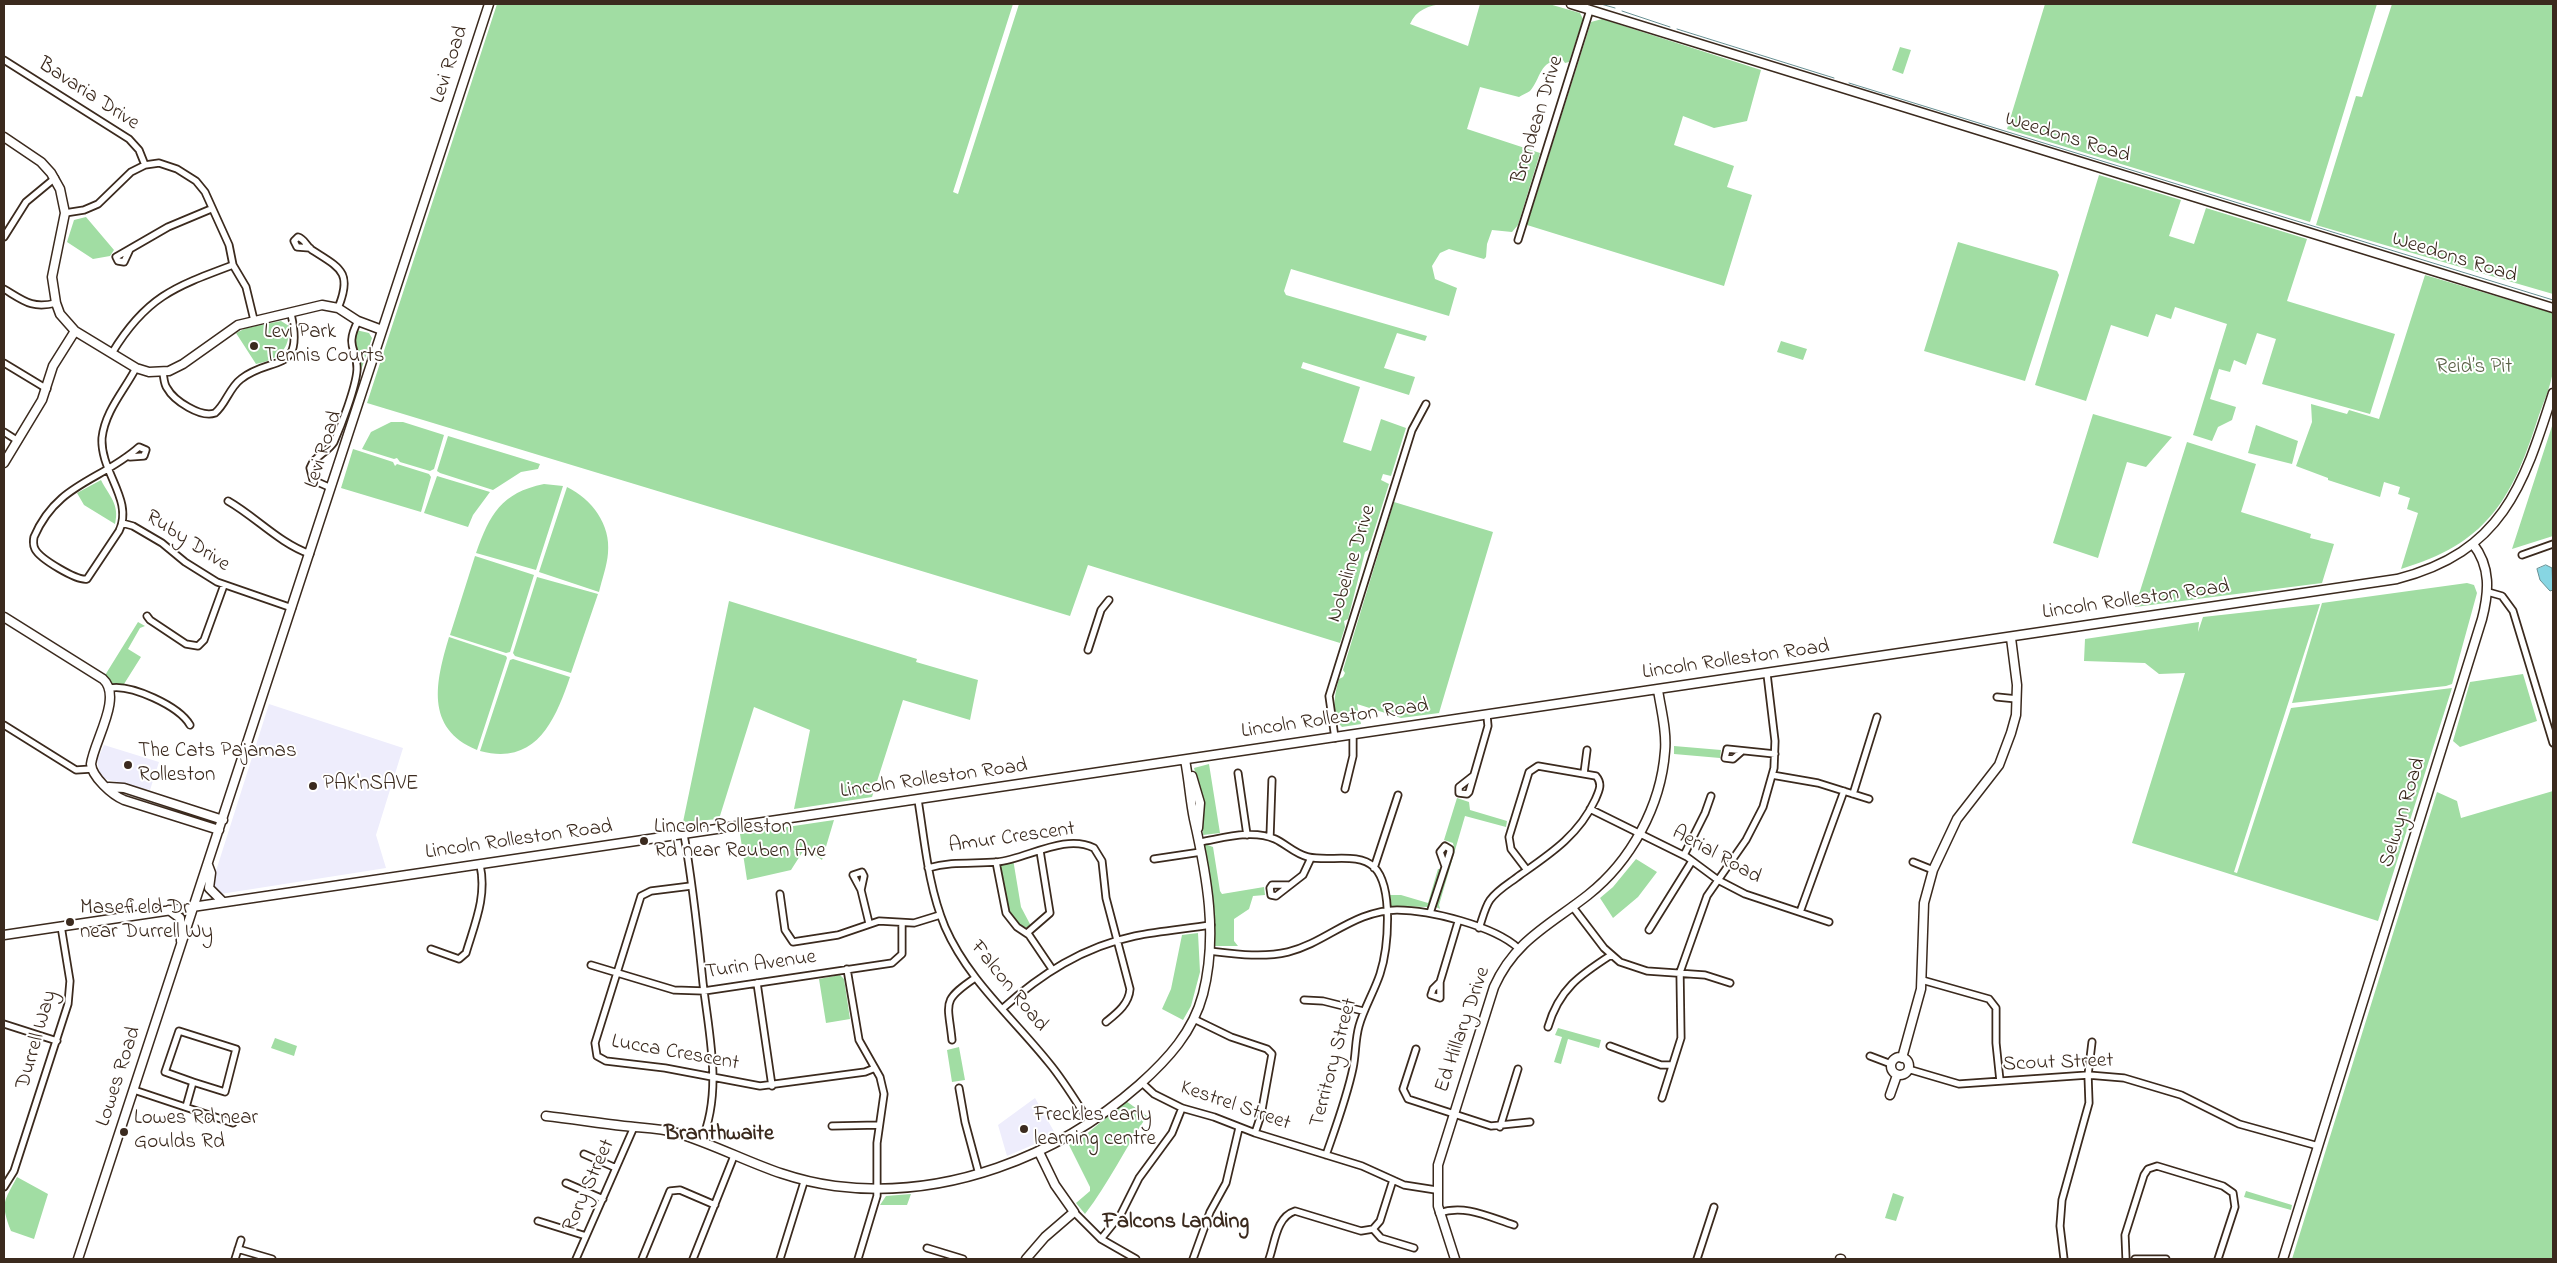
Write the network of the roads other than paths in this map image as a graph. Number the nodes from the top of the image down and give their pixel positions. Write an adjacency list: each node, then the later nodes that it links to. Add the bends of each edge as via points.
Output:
1 (489, 4): 22 (street, Levi Road)
2 (1571, 4): 3 (street, Weedons Road)
3 (1590, 10): 11 (street, Brendean Drive); 18 (street, Weedons Road)
4 (4, 60): 6 (street, Bavaria Drive, via 129,139 139,150)
5 (4, 138): 7 (street, via 41,162)
6 (145, 165): 8 (street, via 169,165 189,176 205,192); 9 (street, via 131,172 98,204)
7 (55, 178): 9 (street); 10 (street, via 26,202)
8 (211, 209): 13 (street, via 168,227); 14 (street, via 219,220)
9 (65, 213): 16 (street, via 53,270)
10 (4, 237)
11 (1518, 240)
12 (310, 248): 17 (street, via 332,261 343,274 344,292)
13 (130, 250)
14 (233, 264): 20 (street, via 246,287); 24 (street, via 175,288 154,301 130,324)
15 (4, 289): 16 (street, via 32,306)
16 (56, 303): 23 (street)
17 (338, 308): 19 (street, via 322,305); 21 (street)
18 (2553, 308)
19 (291, 314): 20 (street); 27 (street, via 295,336 287,356 280,363 241,378 215,413 203,414 174,396 166,386)
20 (254, 320): 27 (street, via 232,328 183,364)
21 (358, 321): 22 (street); 36 (street, via 350,340 356,366 354,383 334,442 314,459 310,468 314,480)
22 (382, 330): 36 (street, Levi Road)
23 (75, 331): 24 (street); 28 (street, via 54,365)
24 (112, 353): 26 (street)
25 (4, 363): 28 (street)
26 (136, 368): 27 (street); 35 (street, via 109,413 104,429 102,450)
27 (163, 373)
28 (47, 389): 32 (street)
29 (2553, 393): 39 (street, via 2534,453 2515,496)
30 (1426, 404): 61 (street, Nobeline Drive, via 1412,430 1329,696)
31 (4, 432): 32 (street)
32 (18, 441): 34 (street)
33 (130, 457): 35 (street)
34 (4, 463)
35 (107, 470): 38 (street, via 122,502); 38 (street, via 58,500 35,534 34,546 41,556 78,579 87,579)
36 (331, 488): 41 (street, Levi Road)
37 (228, 501): 41 (street, via 270,532)
38 (122, 523): 43 (street, Ruby Drive, via 162,543 185,562)
39 (2473, 544): 44 (street, Selwyn Road, via 2483,560); 49 (street, Lincoln Rolleston Road, via 2437,566 2385,582)
40 (2553, 544): 42 (street)
41 (310, 554): 46 (street, Levi Road)
42 (2522, 555)
43 (224, 585): 46 (street, Ruby Drive); 47 (street, via 204,640 198,646 186,644)
44 (2488, 592): 62 (street, via 2502,596 2512,611); 190 (street, Selwyn Road)
45 (1109, 600): 50 (street, via 1101,610)
46 (292, 608): 84 (street, Levi Road)
47 (147, 616)
48 (4, 617): 52 (street, via 103,679)
49 (2011, 638): 51 (street, Lincoln Rolleston Road); 55 (street)
50 (1088, 650)
51 (1767, 674): 53 (street, Lincoln Rolleston Road); 65 (street)
52 (110, 688): 58 (street, via 124,687 151,697 184,716); 67 (street, via 110,702)
53 (1658, 690): 56 (street, Lincoln Rolleston Road); 86 (street, Ed Hillary Drive, via 1665,750 1660,784)
54 (1997, 698): 55 (street)
55 (2017, 699): 105 (street, via 2011,733 1999,764 1957,820)
56 (1487, 716): 60 (street, Lincoln Rolleston Road); 71 (street, via 1488,726)
57 (1877, 717): 76 (street)
58 (190, 724)
59 (4, 725): 67 (street, via 76,770)
60 (1353, 736): 61 (street, Lincoln Rolleston Road); 74 (street, via 1354,756)
61 (1335, 738): 66 (street, Lincoln Rolleston Road)
62 (2553, 743)
63 (1587, 750): 69 (street)
64 (1741, 752): 65 (street)
65 (1775, 754): 70 (street)
66 (1188, 760): 79 (street, Lincoln Rolleston Road); 90 (street)
67 (92, 769): 73 (street, via 98,781)
68 (1238, 773): 88 (street)
69 (1584, 774): 82 (street, via 1600,780 1601,787); 104 (street, via 1538,766 1529,772 1509,837 1512,848)
70 (1772, 775): 75 (street); 106 (street, via 1763,807 1746,840)
71 (1473, 776)
72 (1272, 780): 89 (street)
73 (109, 787): 81 (street, via 124,788); 83 (street, via 118,797)
74 (1345, 789)
75 (1844, 791): 76 (street); 116 (street)
76 (1853, 794): 80 (street)
77 (1398, 795): 103 (street)
78 (1711, 796): 93 (street)
79 (918, 800): 87 (street, Lincoln Rolleston Road); 102 (street, Falcon Road)
80 (1869, 800)
81 (163, 801): 83 (street); 84 (street)
82 (1590, 809): 86 (street, Aerial Road); 104 (street, via 1565,842)
83 (160, 811): 85 (street)
84 (223, 820): 85 (street, Levi Road)
85 (219, 830): 99 (street, Levi Road)
86 (1640, 834): 93 (street, Aerial Road); 113 (street, Ed Hillary Drive, via 1615,871)
87 (684, 835): 100 (street, Lincoln Rolleston Road); 108 (street)
88 (1247, 835): 89 (street); 90 (street)
89 (1270, 837): 94 (street)
90 (1200, 842): 92 (street)
91 (1040, 851): 97 (street, Amur Crescent); 127 (street, via 1050,913); 129 (street, Amur Crescent, via 1078,844 1088,845 1098,852)
92 (1201, 852): 95 (street); 123 (street)
93 (1684, 855): 96 (street, Aerial Road)
94 (1311, 858): 103 (street, via 1354,858); 107 (street, via 1303,875)
95 (1154, 859)
96 (1692, 861): 106 (street, Aerial Road); 126 (street)
97 (996, 862): 102 (street, Amur Crescent, via 962,861); 127 (street, via 1006,913 1017,927)
98 (1913, 862): 105 (street)
99 (208, 865): 111 (street, via 211,873 209,888); 112 (street, Levi Road)
100 (480, 865): 111 (street, Lincoln Rolleston Road); 132 (street, via 484,879 483,896 466,953 459,959)
101 (1445, 866): 117 (street)
102 (928, 868): 118 (street, Falcon Road)
103 (1374, 868): 115 (street, Territory Street, via 1383,885)
104 (1527, 870): 125 (street, via 1489,901)
105 (1933, 870): 141 (street, via 1924,903)
106 (1718, 880): 116 (street, Aerial Road, via 1744,894); 138 (street, via 1707,896)
107 (1288, 885)
108 (692, 886): 139 (street, Lucca Crescent, via 651,891 641,896); 145 (street)
109 (861, 890): 122 (street)
110 (780, 894): 122 (street, via 785,930 793,942 838,935)
111 (222, 902): 112 (street, Lincoln Rolleston Road)
112 (195, 906): 114 (street, Lincoln Rolleston Road); 130 (street, Lowes Road)
113 (1572, 906): 131 (street, Ed Hillary Drive); 134 (street)
114 (169, 910): 124 (street, Lincoln Rolleston Road); 130 (street, via 182,922 179,933)
115 (1386, 911): 117 (street); 133 (street, via 1361,918 1319,941 1288,952 1253,956); 148 (street, Territory Street, via 1384,959)
116 (1800, 912): 121 (street, Aerial Road)
117 (1430, 913): 120 (street)
118 (940, 915): 119 (street, via 920,922); 140 (street, Falcon Road)
119 (902, 922): 122 (street); 136 (street, Turin Avenue, via 903,951 899,959 892,963)
120 (1458, 922): 125 (street); 142 (street)
121 (1829, 922)
122 (869, 923)
123 (1210, 925): 129 (street); 133 (street)
124 (61, 926): 128 (street, Lincoln Rolleston Road); 154 (street, Durrell Way, via 70,988)
125 (1479, 928): 131 (street, via 1507,939)
126 (1650, 930)
127 (1027, 933): 137 (street)
128 (4, 935)
129 (1116, 941): 137 (street); 150 (street, via 1130,995 1123,1007)
130 (182, 943): 173 (street, Lowes Road)
131 (1518, 948): 178 (street, Ed Hillary Drive, via 1494,987)
132 (431, 949)
133 (1209, 952): 149 (street, via 1206,982)
134 (1611, 954): 138 (street, via 1620,962 1647,971); 152 (street, via 1582,974 1562,995)
135 (591, 965): 139 (street, Turin Avenue)
136 (846, 969): 143 (street, Turin Avenue); 162 (street, via 857,1033)
137 (1052, 969): 147 (street)
138 (1680, 972): 144 (street, via 1705,975); 161 (street, via 1681,1038)
139 (617, 973): 145 (street, Turin Avenue, via 674,990); 167 (street, Lucca Crescent, via 595,1043 597,1056 606,1061)
140 (975, 978): 147 (street, Falcon Road); 153 (street, via 955,992 949,1001)
141 (1922, 980): 159 (street); 168 (street, via 1989,999 1996,1008)
142 (1440, 982)
143 (757, 983): 145 (street, Turin Avenue); 171 (street)
144 (1730, 984)
145 (704, 990): 167 (street)
146 (1304, 1000): 148 (street)
147 (1002, 1009): 182 (street, Falcon Road, via 1052,1067)
148 (1363, 1011): 193 (street, Territory Street, via 1353,1070)
149 (1194, 1019): 170 (street, via 1175,1048); 188 (street, via 1267,1049 1272,1054)
150 (1106, 1022)
151 (4, 1024): 154 (street)
152 (1548, 1026)
153 (952, 1040)
154 (57, 1041): 200 (street, Durrell Way, via 14,1171)
155 (2092, 1042): 166 (street)
156 (1610, 1046): 161 (street, via 1661,1065)
157 (1416, 1049): 178 (street, via 1403,1089 1405,1096)
158 (1870, 1056): 160 (street)
159 (1902, 1058): 160 (street, via 1894,1059); 164 (street)
160 (1891, 1064): 165 (street, via 1892,1072)
161 (1672, 1065): 175 (street)
162 (875, 1068): 171 (street, Lucca Crescent); 183 (street, via 884,1094)
163 (1518, 1069): 186 (street)
164 (1908, 1069): 165 (street); 168 (street, Scout Street, via 1959,1084)
165 (1897, 1075): 174 (street)
166 (2088, 1075): 168 (street, Scout Street); 190 (street, Scout Street, via 2124,1078 2167,1090 2239,1124); 232 (street, via 2089,1104 2062,1200 2060,1226)
167 (713, 1077): 171 (street, Lucca Crescent); 189 (street, via 710,1116)
168 (2000, 1081)
169 (193, 1082): 169 (street, via 165,1072 179,1031 236,1049 225,1092); 176 (street)
170 (1141, 1082): 177 (street, Kestrel Street, via 1162,1099); 182 (street)
171 (772, 1086)
172 (959, 1088): 196 (street)
173 (134, 1090): 176 (street); 217 (street, Lowes Road)
174 (1890, 1095)
175 (1662, 1098)
176 (186, 1107): 181 (street)
177 (1182, 1108): 187 (street, Kestrel Street, via 1221,1119); 212 (street, via 1172,1133 1139,1178 1121,1214)
178 (1454, 1114): 186 (street); 202 (street, Ed Hillary Drive, via 1438,1165)
179 (546, 1116): 185 (street)
180 (1530, 1122): 186 (street)
181 (233, 1123)
182 (1090, 1123): 191 (street)
183 (879, 1125): 184 (street); 201 (street)
184 (832, 1126)
185 (634, 1127): 189 (street, via 666,1130); 195 (street, Rory Street)
186 (1500, 1127)
187 (1239, 1128): 188 (street, Kestrel Street); 228 (street, via 1226,1183 1206,1222)
188 (1255, 1133): 193 (street, Kestrel Street)
189 (701, 1142): 194 (street)
190 (2318, 1146): 237 (street, Selwyn Road)
191 (1039, 1152): 196 (street); 206 (street, via 1055,1185)
192 (584, 1154): 195 (street)
193 (1326, 1155): 197 (street, Kestrel Street, via 1377,1171)
194 (734, 1156): 198 (street); 204 (street)
195 (616, 1168): 203 (street, Rory Street)
196 (979, 1174): 201 (street, via 917,1186)
197 (1393, 1180): 202 (street, Kestrel Street, via 1417,1189); 210 (street, via 1380,1221)
198 (804, 1182): 201 (street); 223 (street)
199 (566, 1183): 203 (street)
200 (4, 1187)
201 (878, 1188): 224 (street)
202 (1436, 1190): 207 (street, Ed Hillary Drive)
203 (603, 1199): 211 (street, Rory Street)
204 (714, 1205): 221 (street, via 680,1190 670,1191); 222 (street)
205 (1714, 1207): 231 (street)
206 (1074, 1212): 212 (street); 226 (street)
207 (1439, 1213): 209 (street, via 1466,1209); 230 (street, Ed Hillary Drive)
208 (538, 1221): 211 (street)
209 (1514, 1225)
210 (1373, 1229): 215 (street, via 1381,1238); 229 (street, via 1361,1231 1295,1211 1281,1222)
211 (586, 1236): 220 (street, Rory Street)
212 (1101, 1239): 227 (street)
213 (241, 1240): 216 (street)
214 (927, 1248): 225 (street)
215 (1414, 1248)
216 (238, 1249): 218 (street); 219 (street)
217 (78, 1259)
218 (235, 1259)
219 (272, 1259)
220 (576, 1259)
221 (642, 1259)
222 (693, 1259)
223 (780, 1259)
224 (858, 1259)
225 (963, 1259)
226 (1026, 1259)
227 (1136, 1259)
228 (1194, 1259)
229 (1269, 1259)
230 (1455, 1259)
231 (1697, 1259)
232 (2064, 1259)
233 (2126, 1259): 236 (street, via 2124,1239 2144,1175 2148,1169 2157,1166 2223,1186 2233,1193 2235,1207)
234 (2135, 1259): 235 (street)
235 (2166, 1259)
236 (2218, 1259)
237 (2283, 1259)

